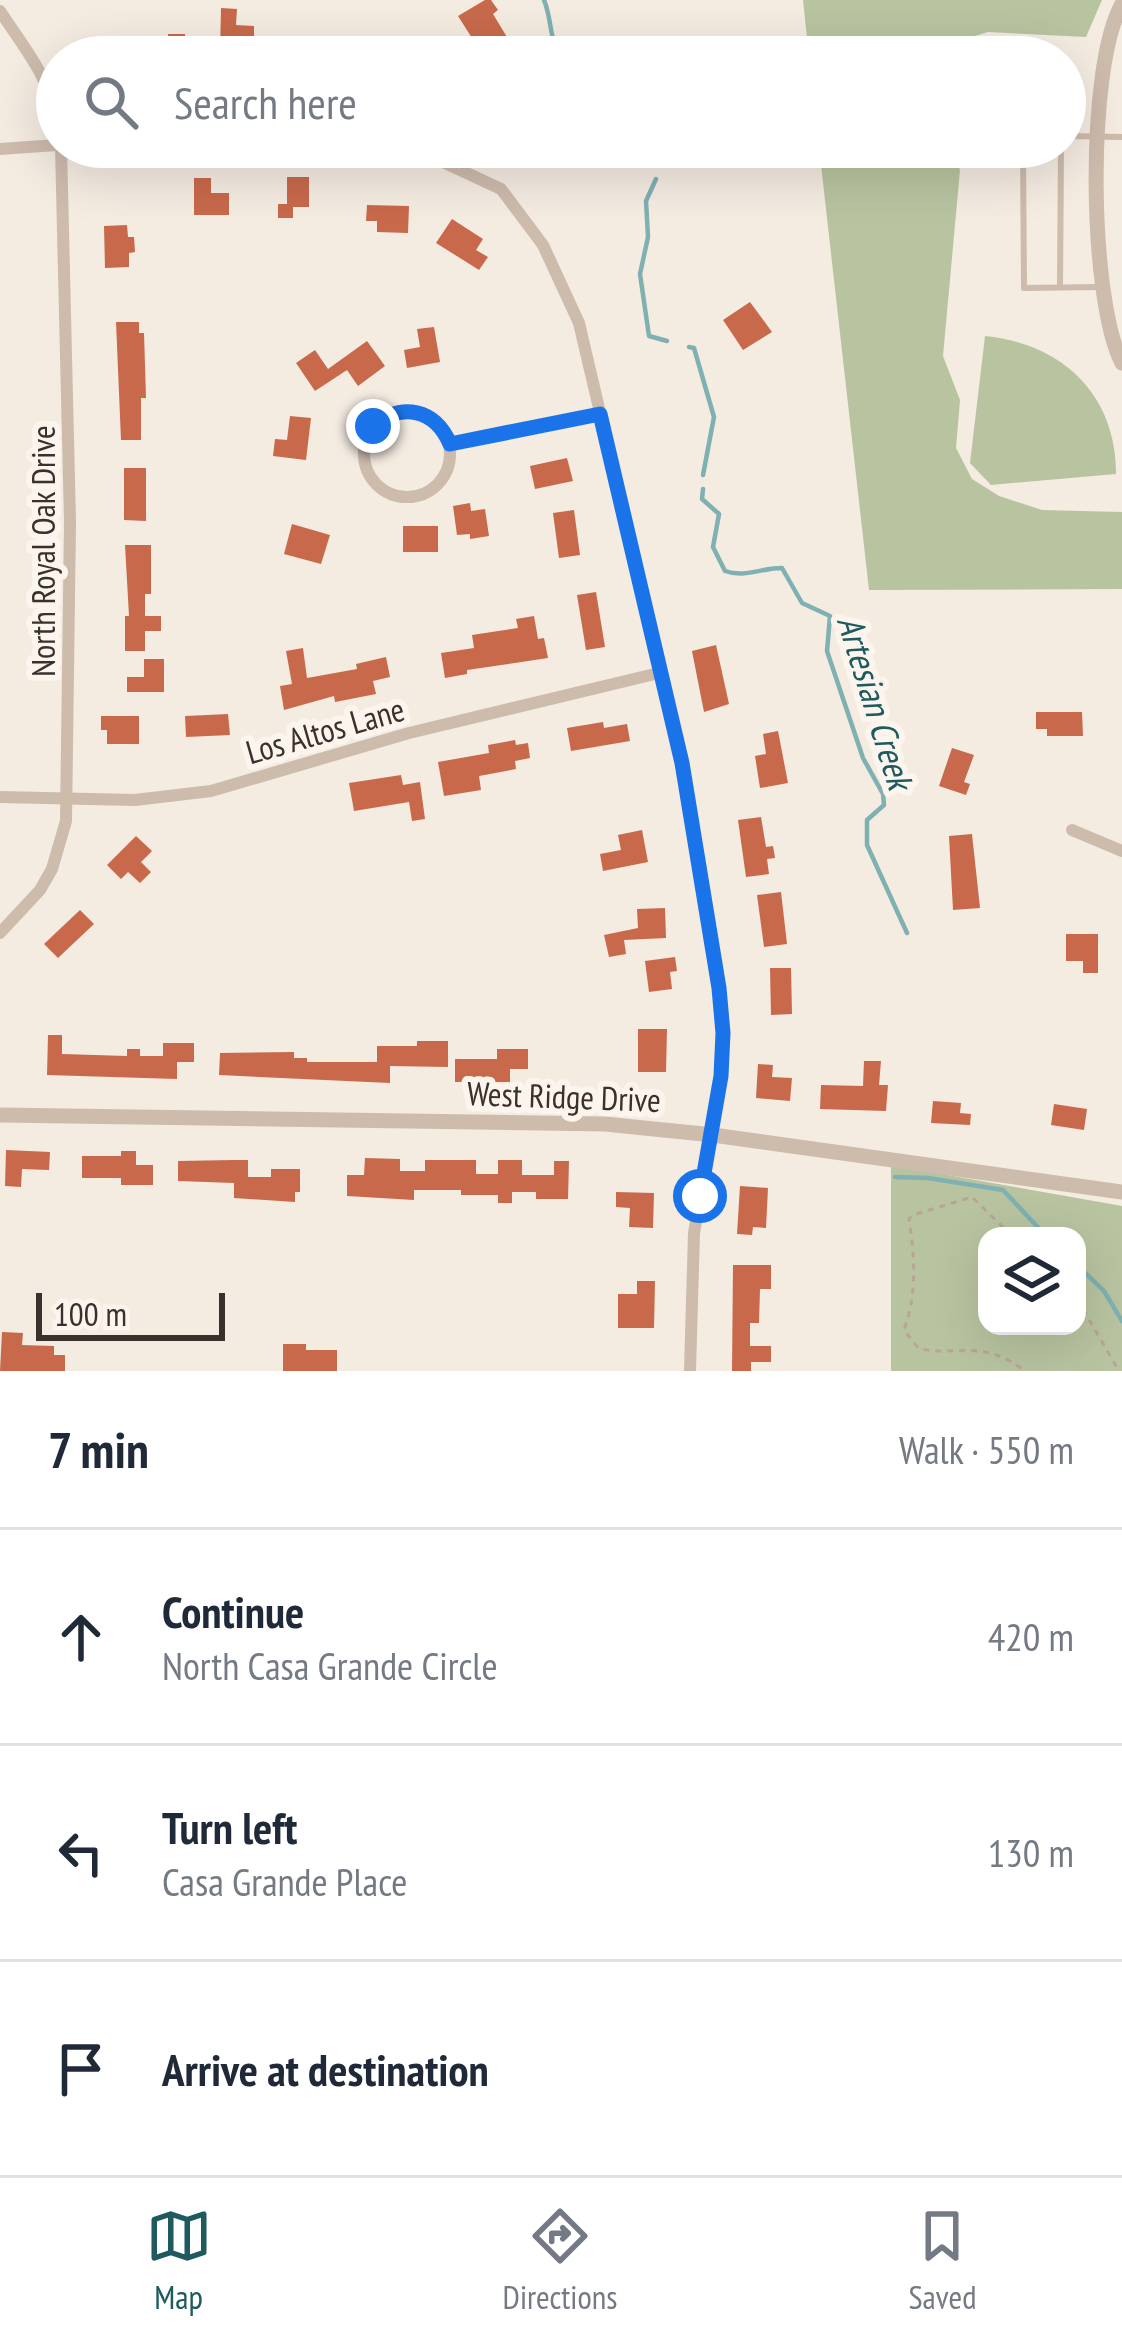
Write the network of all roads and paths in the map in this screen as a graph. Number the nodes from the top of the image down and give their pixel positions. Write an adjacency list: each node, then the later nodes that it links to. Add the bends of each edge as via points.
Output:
1 (1122, 4): 5 (street, via 1102,60)
2 (0, 11): 3 (street)
3 (36, 64)
4 (1086, 137): 5 (lane)
5 (1099, 137): 6 (lane); 13 (street)
6 (1122, 137)
7 (36, 147): 8 (street)
8 (0, 149)
9 (60, 168): 20 (street, North Royal Oak Drive)
10 (460, 168): 16 (street, via 501,189 562,280)
11 (1023, 168): 14 (lane, via 1024,288)
12 (1060, 168): 14 (lane)
13 (1100, 287): 14 (lane); 15 (street)
14 (1060, 288)
15 (1122, 363)
16 (600, 414): 17 (street); 18 (street)
17 (450, 444): 17 (street, via 438,486 411,498 382,490 365,466 373,426 396,412 436,421)
18 (659, 673): 20 (street, Los Altos Lane, via 211,791); 25 (street, via 719,988 723,1033)
19 (0, 797): 20 (street, Los Altos Lane)
20 (68, 797): 23 (street, North Royal Oak Drive, via 52,869)
21 (1072, 830): 22 (street)
22 (1122, 851)
23 (0, 933)
24 (0, 1115): 25 (street, West Ridge Drive, via 605,1124)
25 (712, 1135): 26 (street, West Ridge Drive); 29 (street, via 694,1233)
26 (1122, 1192)
27 (1003, 1227): 30 (path, via 963,1196 909,1219 916,1266 904,1330 919,1349 987,1351)
28 (1086, 1314): 31 (path)
29 (690, 1371)
30 (1025, 1371)
31 (1119, 1371)

